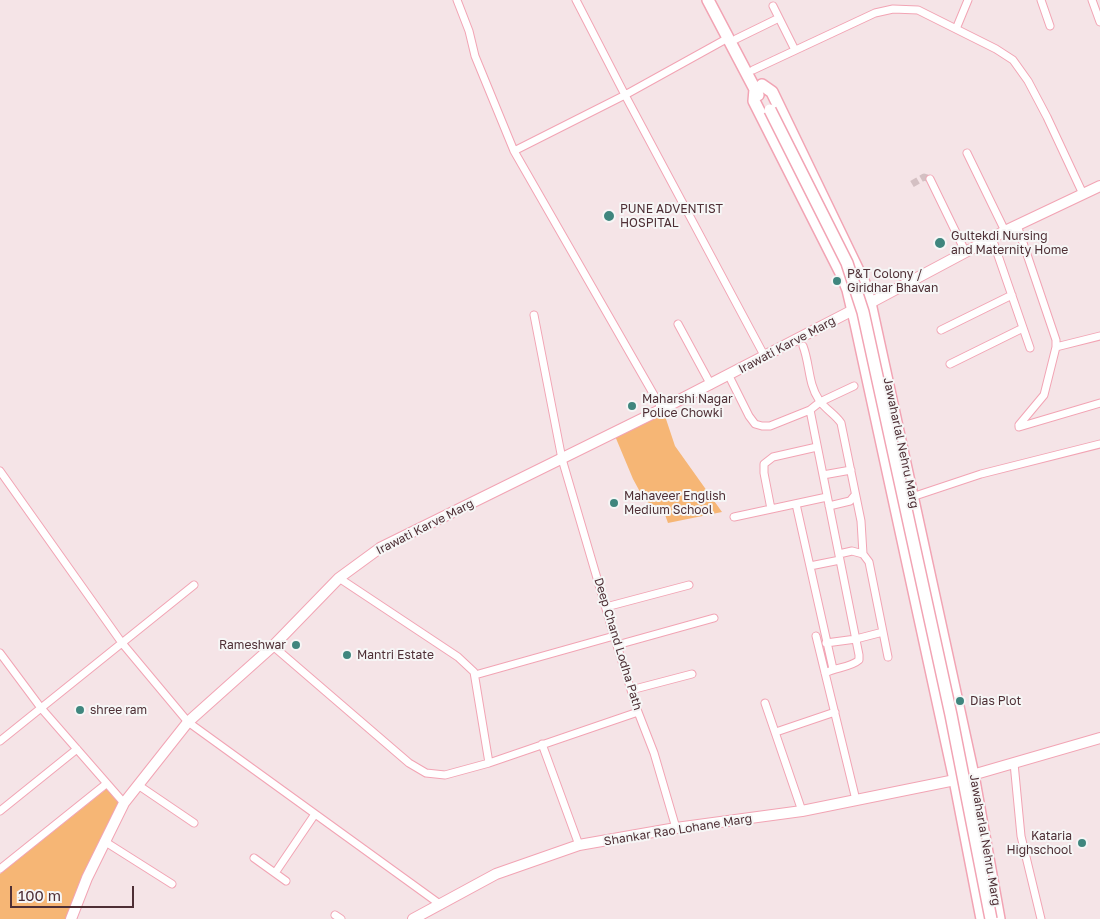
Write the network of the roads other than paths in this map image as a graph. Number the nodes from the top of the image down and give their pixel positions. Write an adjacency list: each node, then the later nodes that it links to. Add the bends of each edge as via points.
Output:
1 (457, 0): 19 (street, via 475,56)
2 (576, 0): 18 (street)
3 (708, 0): 14 (main road, Jawaharlal Nehru Marg)
4 (716, 0): 14 (main road, Jawaharlal Nehru Marg)
5 (968, 0): 13 (street)
6 (1041, 0): 12 (street)
7 (1092, 0): 9 (street)
8 (774, 6): 10 (street)
9 (1098, 12): 11 (street)
10 (780, 18): 14 (street); 15 (street)
11 (1100, 22)
12 (1050, 26)
13 (956, 29): 15 (street, via 918,10 893,9 875,13); 23 (street, via 1013,60 1047,117)
14 (732, 38): 16 (main road, Jawaharlal Nehru Marg); 17 (main road, Jawaharlal Nehru Marg); 18 (street)
15 (795, 50): 16 (street)
16 (753, 70): 17 (main road, Jawaharlal Nehru Marg)
17 (758, 87): 29 (main road, Jawaharlal Nehru Marg, via 772,92 865,285); 30 (main road, Jawaharlal Nehru Marg, via 754,100 842,275); 118 (main road, bridge, via 768,97 770,110 847,262 863,312 952,715)
18 (625, 95): 19 (street); 39 (street)
19 (514, 151): 46 (street)
20 (967, 153): 25 (street)
21 (930, 179): 27 (street)
22 (1100, 186): 23 (main road, Irawati Karve Marg)
23 (1083, 194): 24 (main road, Irawati Karve Marg)
24 (1017, 226): 25 (main road, Irawati Karve Marg); 37 (street)
25 (1005, 231): 26 (main road, Irawati Karve Marg)
26 (992, 238): 27 (main road, Irawati Karve Marg); 28 (street)
27 (965, 251): 29 (main road, Irawati Karve Marg)
28 (1012, 296): 33 (street); 34 (street)
29 (870, 303): 30 (main road, Irawati Karve Marg); 56 (main road, Jawaharlal Nehru Marg)
30 (853, 310): 39 (main road, Irawati Karve Marg); 97 (main road, Jawaharlal Nehru Marg)
31 (534, 315): 50 (street, Deep Chand Lodha Path)
32 (678, 324): 42 (street)
33 (1023, 328): 38 (street); 40 (street)
34 (941, 330)
35 (1099, 339): 37 (street)
36 (803, 346): 44 (street, via 811,384)
37 (1056, 347): 45 (street, via 1044,395 1019,427)
38 (1030, 348)
39 (765, 357): 41 (main road, Irawati Karve Marg)
40 (950, 364)
41 (729, 376): 42 (main road, Irawati Karve Marg); 47 (street, via 755,424 770,426)
42 (711, 385): 46 (main road, Irawati Karve Marg)
43 (854, 386): 44 (street)
44 (820, 402): 47 (street); 51 (street, via 841,423)
45 (1100, 403)
46 (662, 409): 50 (main road, Irawati Karve Marg)
47 (810, 410): 49 (street)
48 (1100, 444): 56 (street, via 981,474)
49 (817, 447): 53 (street); 59 (street, via 772,457 764,464)
50 (562, 459): 64 (main road, Irawati Karve Marg, via 380,548); 67 (street, Deep Chand Lodha Path)
51 (851, 470): 53 (street); 54 (street)
52 (0, 471): 73 (street)
53 (823, 475): 55 (street)
54 (855, 496): 58 (street, via 850,501); 61 (street)
55 (827, 497): 57 (street); 58 (street)
56 (912, 497): 96 (main road, Jawaharlal Nehru Marg)
57 (796, 504): 59 (street); 63 (street)
58 (829, 506): 62 (street)
59 (771, 509): 60 (street)
60 (734, 517)
61 (863, 554): 62 (street, via 852,551); 69 (street, via 868,562)
62 (839, 557): 63 (street); 72 (street)
63 (810, 566): 74 (street)
64 (339, 578): 76 (main road, Irawati Karve Marg); 82 (street, via 458,657)
65 (194, 585): 73 (street)
66 (689, 585): 67 (street)
67 (606, 607): 70 (street, Deep Chand Lodha Path)
68 (714, 618): 75 (street)
69 (883, 632): 72 (street); 78 (street)
70 (614, 636): 75 (street, Deep Chand Lodha Path); 82 (street)
71 (816, 636): 80 (street)
72 (856, 638): 74 (street); 79 (street, via 859,660)
73 (122, 643): 85 (street); 88 (street)
74 (826, 643): 79 (street)
75 (617, 645): 83 (street, Deep Chand Lodha Path)
76 (273, 646): 88 (main road, Irawati Karve Marg); 94 (street, via 426,773 445,775)
77 (0, 653): 85 (street)
78 (888, 657)
79 (833, 669): 80 (street)
80 (825, 673): 87 (street)
81 (692, 674): 83 (street)
82 (474, 675): 94 (street)
83 (631, 690): 86 (street, Deep Chand Lodha Path)
84 (766, 703): 89 (street)
85 (41, 708): 91 (street); 93 (street)
86 (638, 712): 92 (street); 106 (street, Deep Chand Lodha Path)
87 (835, 712): 89 (street); 100 (street)
88 (188, 722): 99 (main road, Irawati Karve Marg); 104 (street)
89 (776, 732): 103 (street)
90 (1100, 738): 95 (main road, Shankar Rao Lohane Marg)
91 (0, 741)
92 (542, 744): 94 (street); 108 (street)
93 (76, 749): 98 (street); 102 (street)
94 (489, 762)
95 (1014, 763): 96 (main road, Shankar Rao Lohane Marg); 120 (street, via 1022,836)
96 (973, 776): 97 (main road, Shankar Rao Lohane Marg); 119 (main road, Jawaharlal Nehru Marg)
97 (955, 780): 100 (main road, Shankar Rao Lohane Marg); 117 (main road, Jawaharlal Nehru Marg)
98 (106, 784): 101 (street); 110 (street)
99 (138, 785): 101 (main road, Irawati Karve Marg); 105 (street)
100 (856, 800): 103 (main road, Shankar Rao Lohane Marg)
101 (124, 803): 107 (main road, Irawati Karve Marg)
102 (0, 811)
103 (802, 811): 106 (main road, Shankar Rao Lohane Marg)
104 (315, 814): 111 (street); 114 (street)
105 (194, 823)
106 (676, 828): 108 (main road, Shankar Rao Lohane Marg)
107 (104, 841): 113 (street); 115 (main road, Irawati Karve Marg)
108 (579, 845): 114 (main road, Shankar Rao Lohane Marg, via 496,874)
109 (254, 858): 111 (street)
110 (0, 869)
111 (275, 873): 112 (street)
112 (286, 881)
113 (172, 884)
114 (441, 905): 116 (main road, Shankar Rao Lohane Marg)
115 (74, 918)
116 (413, 919)
117 (982, 919)
118 (991, 919)
119 (999, 919)
120 (1041, 919)

